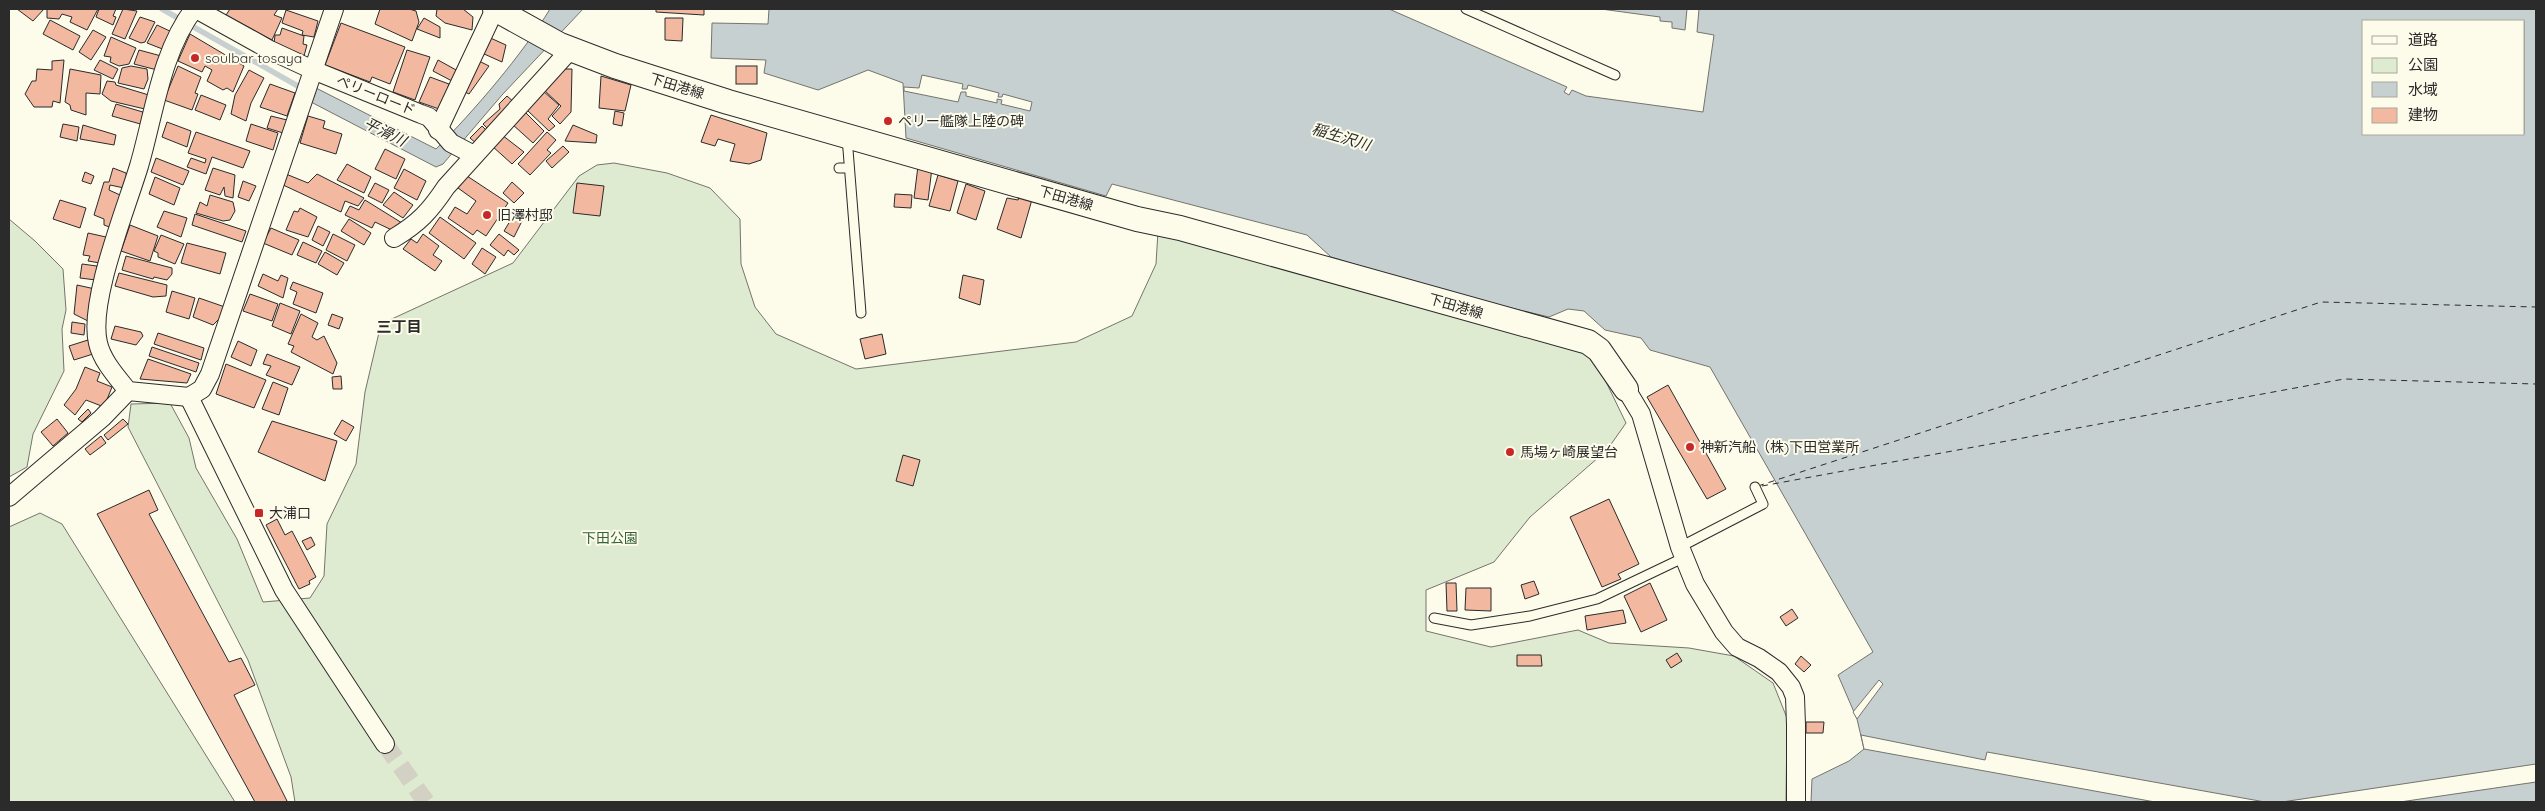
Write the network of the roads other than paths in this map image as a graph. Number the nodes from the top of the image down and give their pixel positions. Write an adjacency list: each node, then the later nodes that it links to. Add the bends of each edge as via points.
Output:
1 (334, 9): 6 (street)
2 (495, 9): 5 (main road, 下田港線); 8 (street)
3 (1466, 9): 7 (lane)
4 (190, 15): 6 (street, ペリーロード, via 270,50); 16 (street, via 168,63 101,292 98,344 108,365)
5 (565, 48): 9 (main road, 下田港線, via 728,102); 10 (street)
6 (312, 74): 8 (street, ペリーロード, via 422,114); 17 (street, via 210,374 202,389)
7 (1615, 75)
8 (441, 133): 10 (street, ペリーロード)
9 (847, 136): 12 (lane); 15 (main road, 下田港線, via 1588,342 1599,350)
10 (467, 152): 13 (street, via 417,224)
11 (839, 168): 12 (lane)
12 (849, 168): 14 (lane)
13 (394, 238)
14 (861, 313)
15 (1626, 389): 20 (street, via 1641,414)
16 (128, 390): 17 (street); 19 (street, via 102,418)
17 (189, 397): 22 (street, via 284,590)
18 (1755, 487): 20 (lane, via 1764,504)
19 (9, 497)
20 (1683, 552): 21 (lane, via 1597,599 1530,616 1471,625); 23 (street, via 1695,584 1724,632 1737,647 1779,672 1791,687 1795,697)
21 (1434, 618)
22 (386, 744)
23 (1796, 802)

